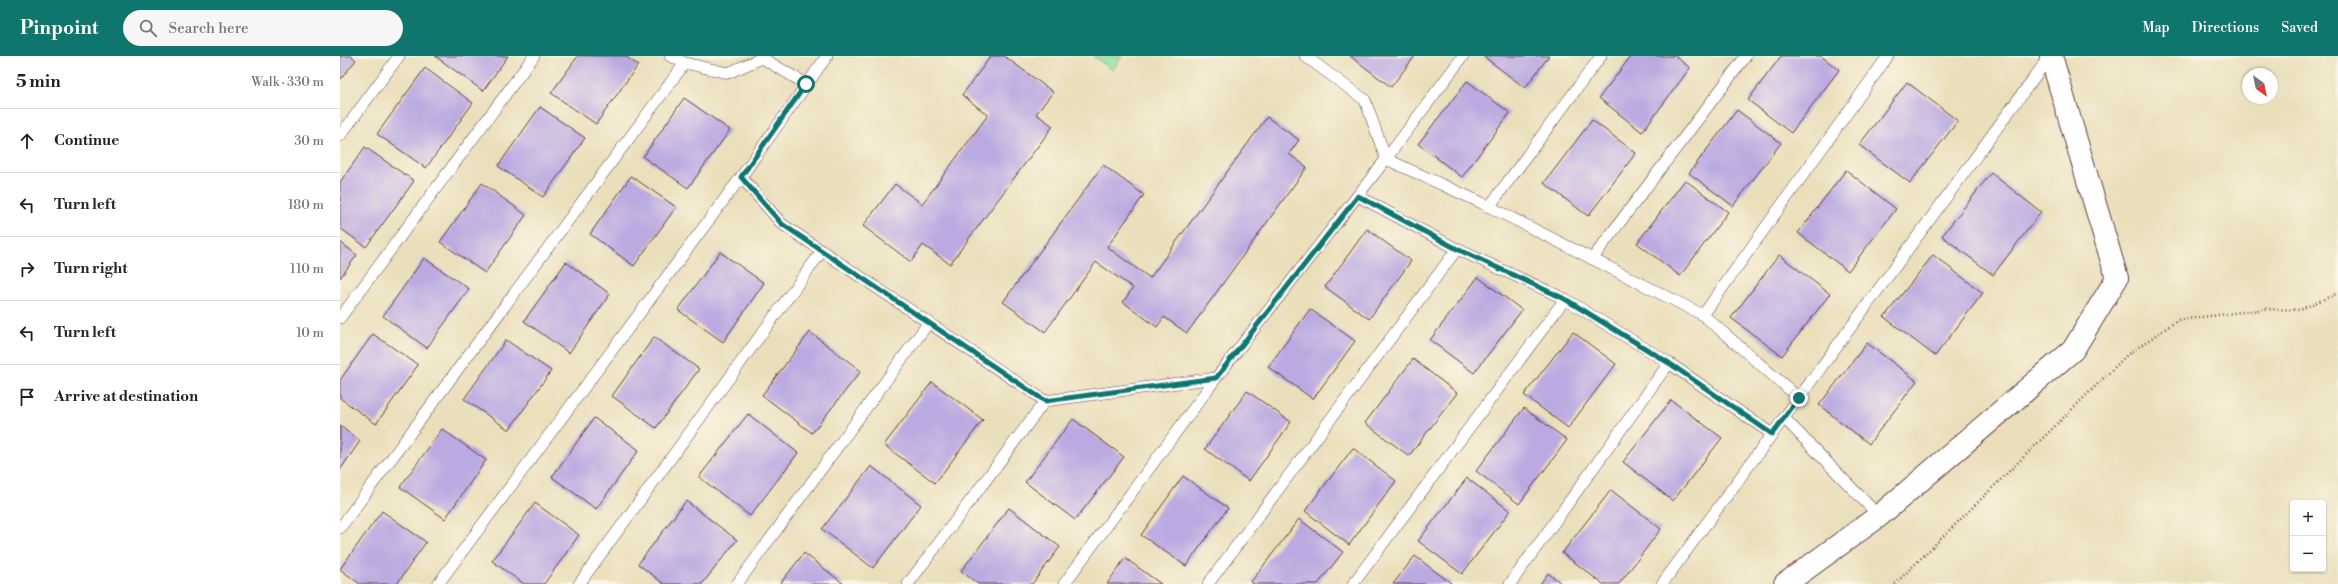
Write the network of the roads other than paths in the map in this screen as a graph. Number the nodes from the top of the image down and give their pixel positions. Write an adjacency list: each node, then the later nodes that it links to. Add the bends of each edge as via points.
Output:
1 (399, 56): 14 (lane)
2 (534, 56): 24 (lane)
3 (670, 56): 12 (lane)
4 (827, 56): 13 (lane)
5 (1463, 56): 15 (lane)
6 (1601, 56): 18 (lane)
7 (1746, 56): 21 (lane)
8 (1888, 56): 23 (lane)
9 (2050, 56): 28 (lane); 32 (street, via 2117,278 2073,350)
10 (762, 57): 12 (lane, via 728,73); 13 (lane)
11 (1311, 58): 15 (lane, via 1365,100)
12 (685, 63): 33 (lane)
13 (806, 84): 16 (lane)
14 (340, 136)
15 (1386, 160): 17 (lane); 18 (lane)
16 (741, 177): 20 (lane, via 782,224); 34 (lane)
17 (1358, 196): 19 (lane); 27 (lane)
18 (1489, 207): 21 (lane)
19 (1457, 249): 22 (lane); 39 (lane)
20 (822, 251): 25 (lane); 35 (lane)
21 (1592, 259): 23 (lane)
22 (1565, 299): 26 (lane); 40 (lane)
23 (1703, 315): 28 (lane)
24 (340, 318)
25 (929, 322): 29 (lane); 36 (lane)
26 (1669, 363): 31 (lane); 41 (lane)
27 (1216, 378): 29 (lane); 38 (lane)
28 (1799, 398): 30 (lane)
29 (1045, 401): 37 (lane)
30 (1784, 418): 31 (lane); 32 (lane)
31 (1772, 434): 42 (lane)
32 (1879, 516): 43 (street)
33 (340, 528)
34 (438, 584)
35 (579, 584)
36 (737, 584)
37 (908, 584)
38 (1064, 584)
39 (1208, 584)
40 (1353, 584)
41 (1510, 584)
42 (1662, 584)
43 (1785, 584)

